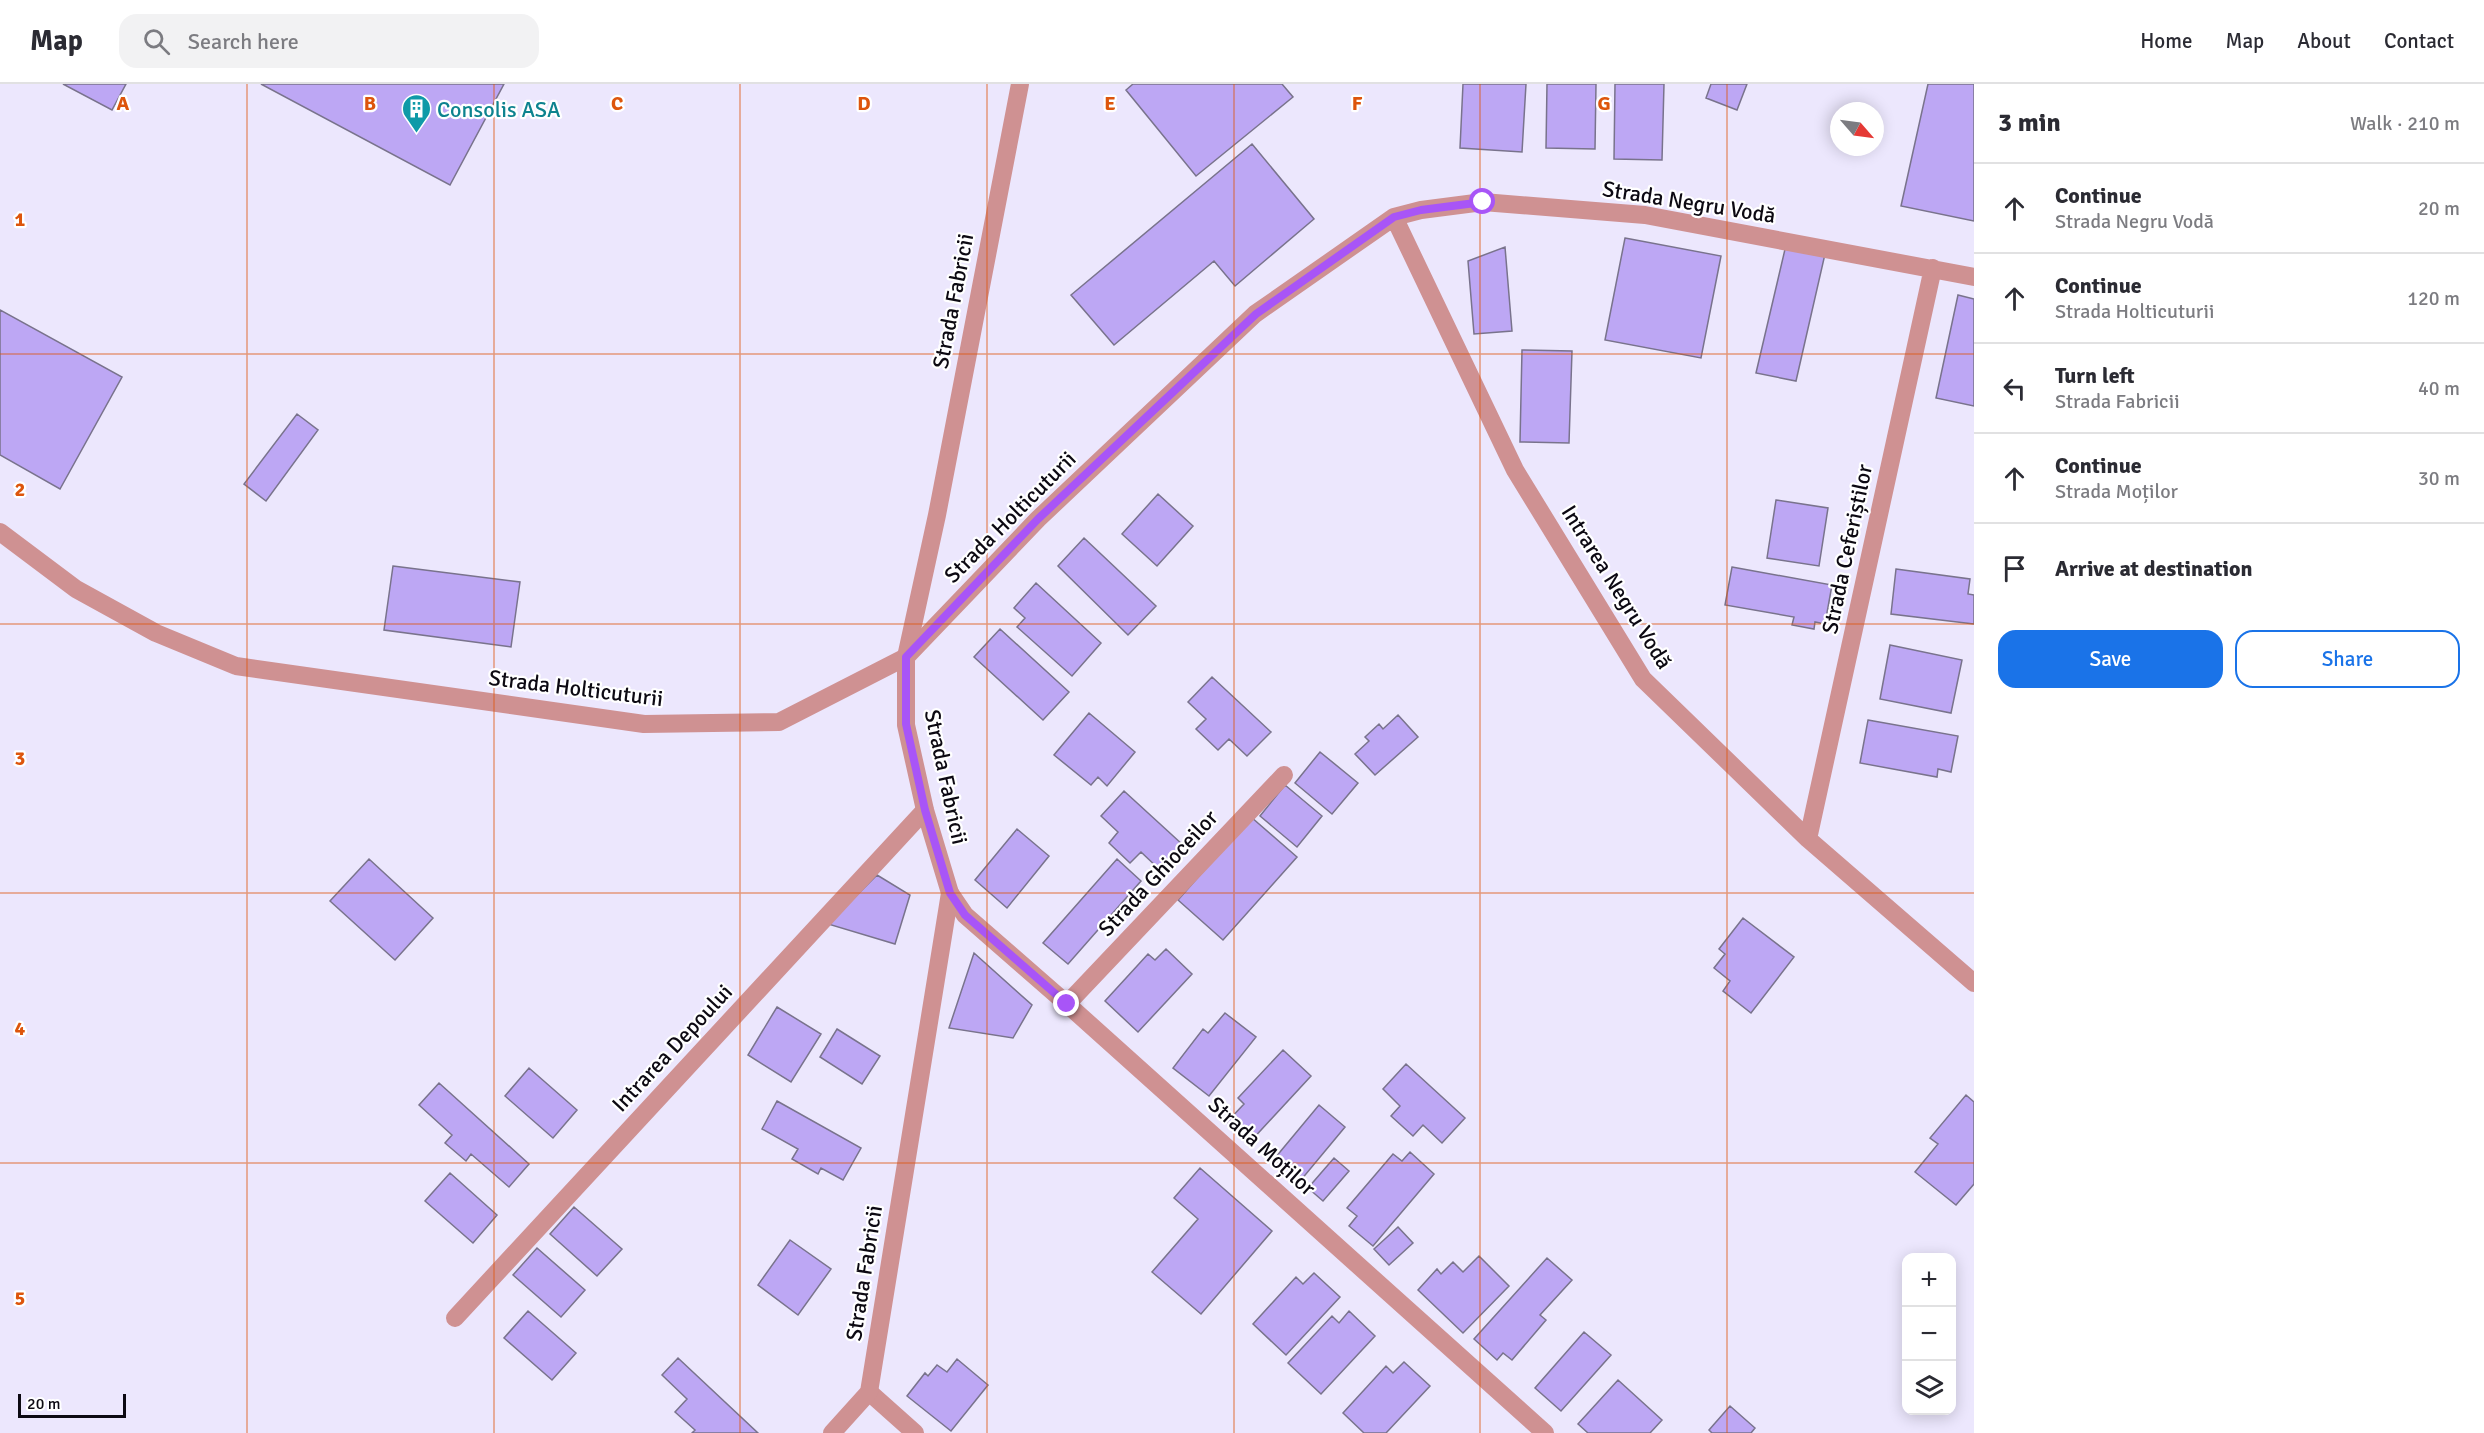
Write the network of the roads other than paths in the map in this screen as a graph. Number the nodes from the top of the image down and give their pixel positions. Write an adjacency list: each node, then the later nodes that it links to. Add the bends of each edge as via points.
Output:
1 (1020, 84): 6 (street, Strada Fabricii)
2 (1394, 217): 3 (street, Strada Negru Vodă, via 1483,202 1645,215); 6 (street, Strada Holticuturii, via 1256,314 1038,519); 9 (street, Intrarea Negru Vodă, via 1515,470 1643,679)
3 (1933, 268): 4 (street, Strada Negru Vodă); 9 (street, Strada Ceferiștilor)
4 (1974, 276)
5 (0, 532): 6 (street, Strada Holticuturii, via 76,589 156,633 236,666 644,724 779,722)
6 (906, 657): 8 (street, Strada Fabricii, via 906,724)
7 (1284, 774): 12 (street, Strada Ghioceilor)
8 (925, 810): 10 (street, Strada Fabricii); 13 (street, Intrarea Depoului)
9 (1808, 839): 11 (street, Intrarea Negru Vodă)
10 (950, 893): 12 (street, Strada Moților, via 965,915); 14 (street, Strada Fabricii)
11 (1974, 983)
12 (1067, 1004): 17 (street, Strada Moților)
13 (455, 1318)
14 (869, 1392): 15 (street); 16 (street)
15 (832, 1433)
16 (915, 1433)
17 (1545, 1433)

